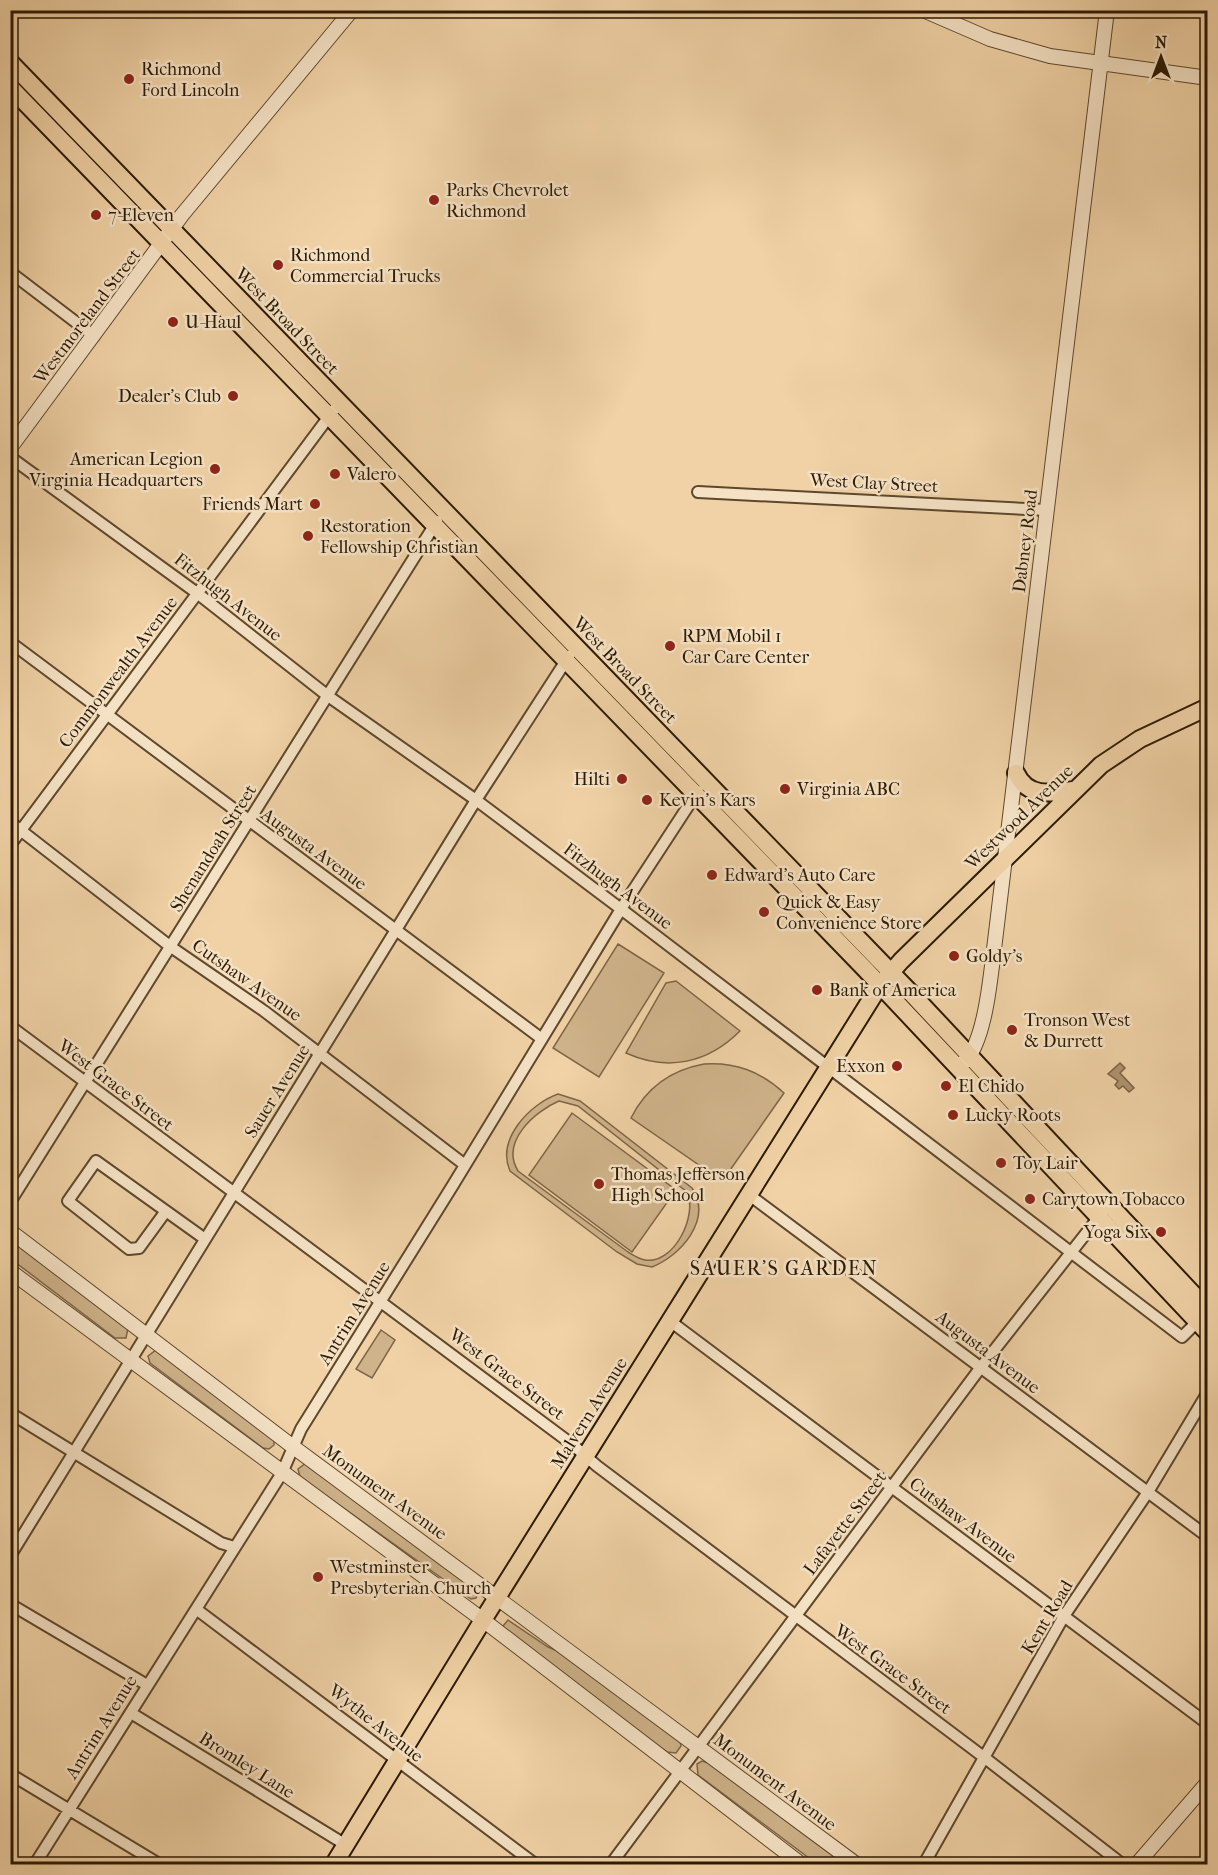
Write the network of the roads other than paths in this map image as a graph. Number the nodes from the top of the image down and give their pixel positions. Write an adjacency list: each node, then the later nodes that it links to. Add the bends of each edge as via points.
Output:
1 (923, 10): 5 (street, via 1030,51)
2 (1107, 10): 5 (street, Dabney Road)
3 (346, 13): 8 (street, Westmoreland Street)
4 (10, 62): 8 (main road, West Broad Street)
5 (1100, 65): 6 (street); 16 (street, Dabney Road)
6 (1208, 78)
7 (10, 87): 9 (main road, West Broad Street)
8 (172, 229): 9 (street, Westmoreland Street); 12 (main road, West Broad Street)
9 (162, 244): 11 (street, Westmoreland Street); 12 (main road, West Broad Street)
10 (10, 272): 11 (street)
11 (94, 336): 13 (street, Westmoreland Street)
12 (334, 409): 17 (main road, West Broad Street); 18 (main road, West Broad Street); 19 (street, Commonwealth Avenue)
13 (10, 448)
14 (10, 457): 19 (street, Fitzhugh Avenue)
15 (698, 492): 16 (street, West Clay Street)
16 (1047, 510): 26 (street, Dabney Road)
17 (444, 511): 18 (street, Shenandoah Street); 21 (main road, West Broad Street)
18 (435, 525): 22 (main road, West Broad Street); 23 (street, Shenandoah Street)
19 (197, 593): 23 (street, Fitzhugh Avenue); 25 (street, Commonwealth Avenue)
20 (10, 642): 25 (street, Augusta Avenue)
21 (575, 646): 22 (street, Sauer Avenue); 27 (main road, West Broad Street)
22 (566, 661): 27 (main road, West Broad Street); 29 (street, Sauer Avenue)
23 (328, 696): 29 (street, Fitzhugh Avenue); 31 (street, Shenandoah Street)
24 (1208, 707): 28 (main road, Westwood Avenue, via 1121,750)
25 (108, 714): 31 (street, Augusta Avenue); 32 (street, Commonwealth Avenue)
26 (1016, 772): 28 (main road, via 1021,783 1036,792); 34 (street, Dabney Road)
27 (700, 787): 35 (street, Antrim Avenue); 38 (main road, West Broad Street)
28 (1073, 790): 34 (main road, Westwood Avenue)
29 (476, 800): 35 (street, Fitzhugh Avenue); 36 (street, Sauer Avenue)
30 (10, 822): 32 (street, Cutshaw Avenue)
31 (249, 822): 36 (street, Augusta Avenue); 37 (street, Shenandoah Street)
32 (21, 830): 33 (street, Commonwealth Avenue); 37 (street, Cutshaw Avenue)
33 (10, 845)
34 (1005, 858): 38 (main road, Westwood Avenue); 42 (street, Dabney Road, via 990,978 980,1028)
35 (621, 909): 40 (street, Antrim Avenue); 43 (street, Fitzhugh Avenue)
36 (396, 930): 40 (street, Augusta Avenue); 41 (street, Sauer Avenue)
37 (171, 947): 41 (street, Cutshaw Avenue); 44 (street, Shenandoah Street)
38 (885, 978): 42 (main road, West Broad Street); 43 (main road, Malvern Avenue)
39 (10, 1026): 44 (street, West Grace Street)
40 (542, 1039): 45 (street, Antrim Avenue)
41 (320, 1053): 45 (street, Cutshaw Avenue); 46 (street, Sauer Avenue)
42 (965, 1062): 50 (main road, West Broad Street)
43 (827, 1068): 47 (main road, Malvern Avenue); 53 (street, Fitzhugh Avenue)
44 (85, 1084): 46 (street, West Grace Street); 48 (street, Shenandoah Street)
45 (465, 1165): 55 (street, Antrim Avenue)
46 (233, 1193): 52 (street, Sauer Avenue); 55 (street, West Grace Street)
47 (748, 1194): 56 (main road, Malvern Avenue); 60 (street, Augusta Avenue)
48 (10, 1202)
49 (166, 1211): 49 (street, via 96,1161 68,1201 134,1250); 52 (street)
50 (1103, 1211): 53 (street, Lafayette Street); 57 (main road, West Broad Street)
51 (10, 1231): 58 (street, Monument Avenue)
52 (205, 1239): 58 (street, Sauer Avenue)
53 (1071, 1252): 57 (street, Fitzhugh Avenue, via 1182,1337); 60 (street, Lafayette Street)
54 (10, 1271): 59 (street)
55 (380, 1302): 63 (street, Antrim Avenue); 65 (street, West Grace Street)
56 (670, 1321): 65 (main road, Malvern Avenue); 67 (street, Cutshaw Avenue)
57 (1204, 1322)
58 (146, 1334): 59 (street, Sauer Avenue); 63 (street, Monument Avenue)
59 (129, 1360): 64 (street, Sauer Avenue); 66 (street)
60 (981, 1367): 67 (street, Lafayette Street); 68 (street, Augusta Avenue)
61 (1208, 1392): 68 (street, Kent Road)
62 (10, 1413): 64 (street)
63 (292, 1446): 66 (street, Antrim Avenue); 72 (street, Monument Avenue)
64 (73, 1452): 70 (street, via 221,1543); 71 (street, Sauer Avenue)
65 (586, 1456): 72 (main road, Malvern Avenue); 76 (street, West Grace Street)
66 (282, 1473): 70 (street, Antrim Avenue); 77 (street)
67 (892, 1488): 75 (street, Cutshaw Avenue); 76 (street, Lafayette Street)
68 (1148, 1492): 69 (street, Augusta Avenue); 75 (street, Kent Road)
69 (1208, 1537)
70 (234, 1547): 74 (street, Antrim Avenue)
71 (10, 1556)
72 (498, 1597): 77 (main road, Malvern Avenue); 81 (street, Monument Avenue)
73 (10, 1604): 78 (street)
74 (196, 1608): 78 (street, Antrim Avenue); 83 (street, Wythe Avenue)
75 (1064, 1616): 80 (street, Cutshaw Avenue); 82 (street, Kent Road)
76 (795, 1617): 81 (street, Lafayette Street); 82 (street, West Grace Street)
77 (483, 1620): 83 (main road, Malvern Avenue); 84 (street)
78 (147, 1685): 79 (street, Antrim Avenue)
79 (131, 1713): 87 (street, Antrim Avenue); 88 (street, Bromley Lane)
80 (1208, 1724)
81 (698, 1747): 84 (street, Lafayette Street); 95 (street, Monument Avenue)
82 (985, 1758): 96 (street, Kent Road); 97 (street, West Grace Street)
83 (398, 1760): 88 (main road, Malvern Avenue); 92 (street, Wythe Avenue)
84 (679, 1772): 93 (street, Lafayette Street); 94 (street)
85 (10, 1774): 87 (street)
86 (1208, 1782): 98 (street)
87 (69, 1809): 89 (street, Antrim Avenue); 90 (street)
88 (346, 1845): 91 (main road, Malvern Avenue)
89 (35, 1864)
90 (159, 1864)
91 (334, 1864)
92 (536, 1864)
93 (611, 1864)
94 (801, 1864)
95 (856, 1864)
96 (924, 1864)
97 (1122, 1864)
98 (1137, 1864)

